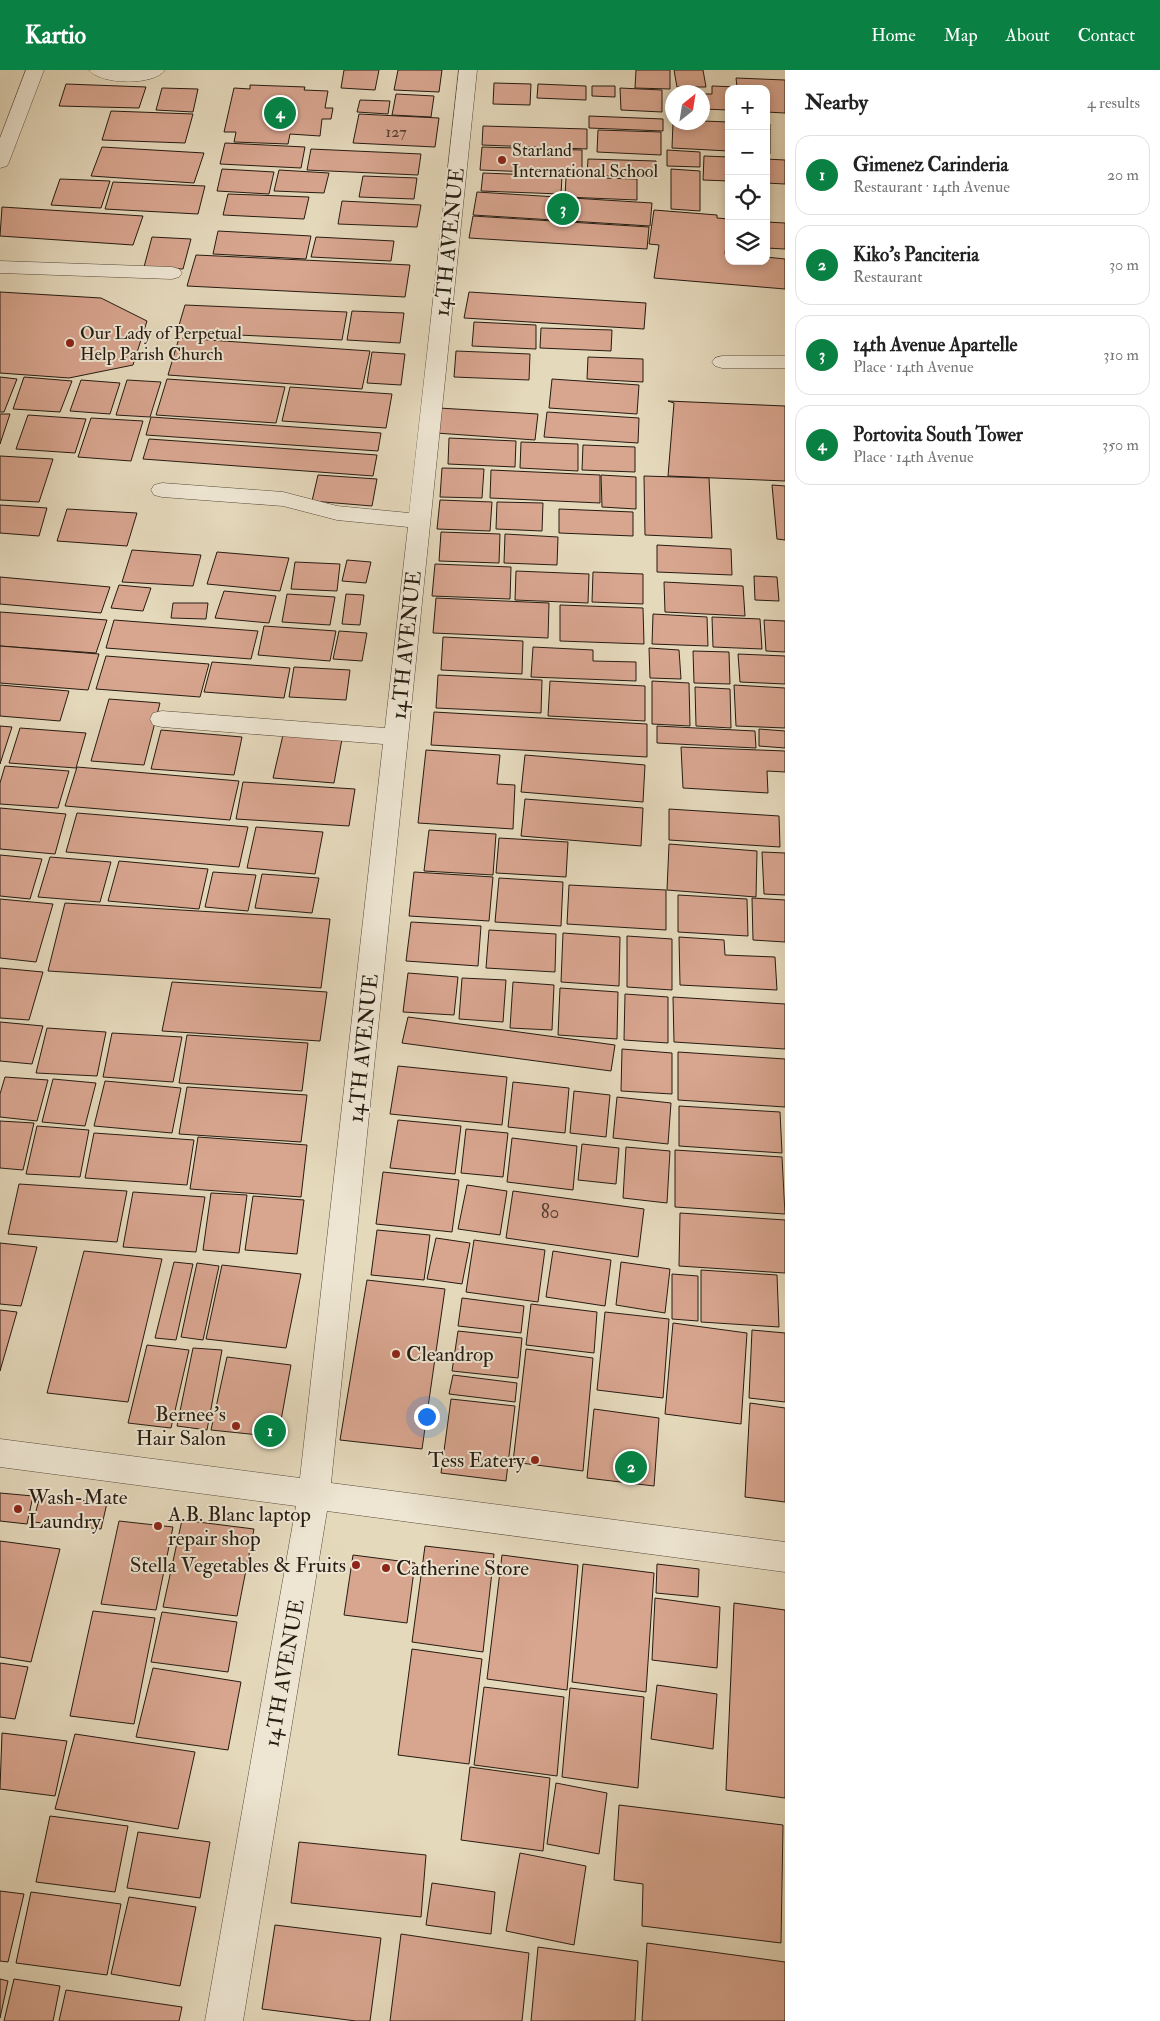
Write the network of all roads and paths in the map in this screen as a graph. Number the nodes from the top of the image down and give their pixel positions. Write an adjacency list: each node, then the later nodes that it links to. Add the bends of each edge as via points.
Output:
1 (35, 70): 5 (street)
2 (98, 70): 3 (street, via 140,76)
3 (156, 70)
4 (468, 70): 11 (street, 14TH AVENUE)
5 (0, 162)
6 (0, 267): 7 (street)
7 (172, 273)
8 (722, 362): 9 (street)
9 (785, 362)
10 (162, 490): 11 (street, via 283,499 338,513)
11 (419, 521): 13 (street, 14TH AVENUE)
12 (162, 719): 13 (street)
13 (396, 737): 15 (street, 14TH AVENUE)
14 (0, 1453): 15 (street)
15 (314, 1495): 16 (street); 17 (street, 14TH AVENUE)
16 (785, 1557)
17 (224, 2021)

